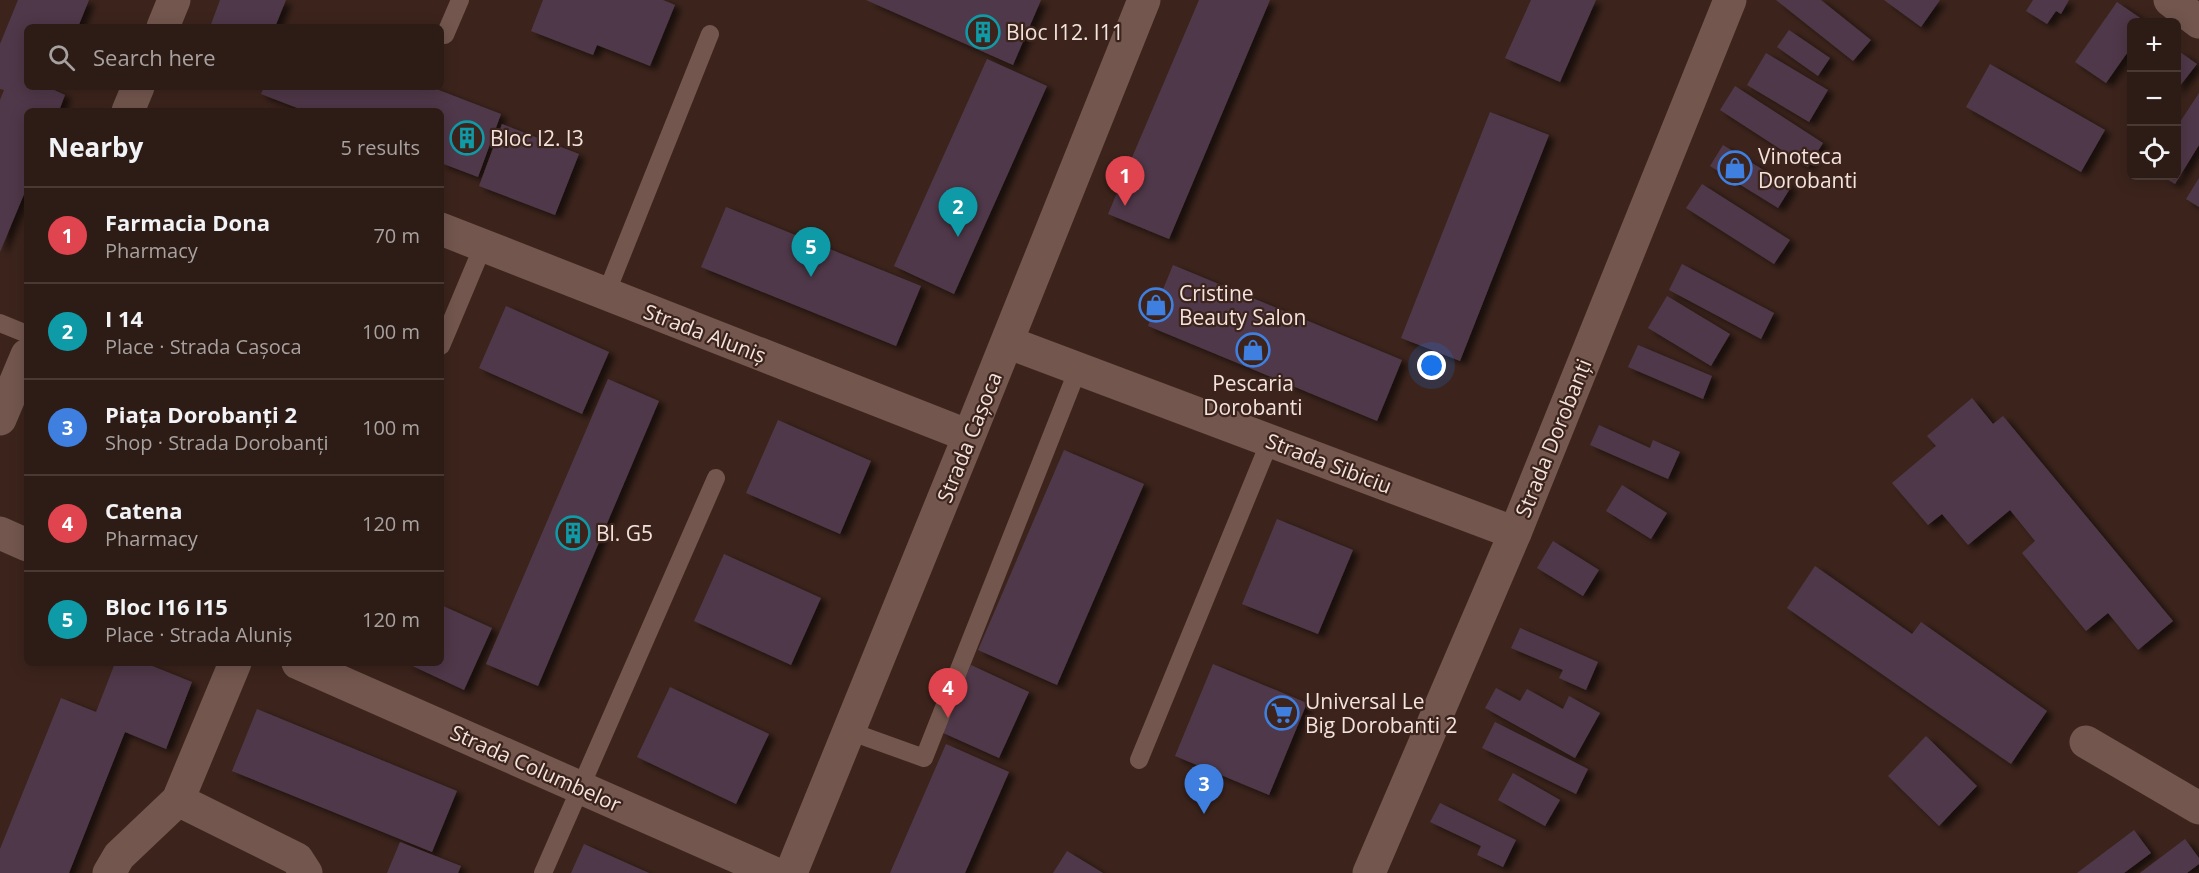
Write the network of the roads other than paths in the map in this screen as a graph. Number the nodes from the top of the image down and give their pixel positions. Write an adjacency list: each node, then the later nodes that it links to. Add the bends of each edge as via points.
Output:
1 (174, 0): 7 (street)
2 (460, 0): 9 (lane)
3 (1144, 0): 16 (street, Strada Cașoca)
4 (1730, 0): 24 (street, Strada Dorobanți)
5 (2170, 0): 6 (street)
6 (2199, 22)
7 (164, 24)
8 (710, 34): 12 (lane)
9 (445, 35)
10 (444, 230): 11 (street, Strada Aluniș)
11 (483, 246): 12 (street, Strada Aluniș); 15 (lane)
12 (606, 294): 20 (street, Strada Aluniș)
13 (0, 323): 14 (lane)
14 (24, 333)
15 (444, 338)
16 (1007, 342): 18 (street, Strada Sibiciu); 20 (street, Strada Cașoca)
17 (24, 362): 19 (street)
18 (1078, 369): 21 (street, Strada Sibiciu); 28 (lane, via 924,758)
19 (0, 419)
20 (969, 436): 28 (street, Strada Cașoca)
21 (1270, 441): 24 (street, Strada Sibiciu); 30 (lane)
22 (716, 478): 31 (lane)
23 (0, 533): 25 (street)
24 (1515, 533): 39 (street, Strada Dorobanți)
25 (24, 544)
26 (234, 666): 32 (street)
27 (305, 666): 31 (street, Strada Columbelor)
28 (849, 732): 38 (street, Strada Cașoca)
29 (2086, 742): 33 (street)
30 (1139, 760)
31 (581, 788): 36 (lane); 37 (street, Strada Columbelor)
32 (177, 800): 34 (street, via 119,856); 35 (street, via 297,859)
33 (2199, 808)
34 (109, 873)
35 (306, 873)
36 (543, 873)
37 (774, 873)
38 (791, 873)
39 (1369, 873)

